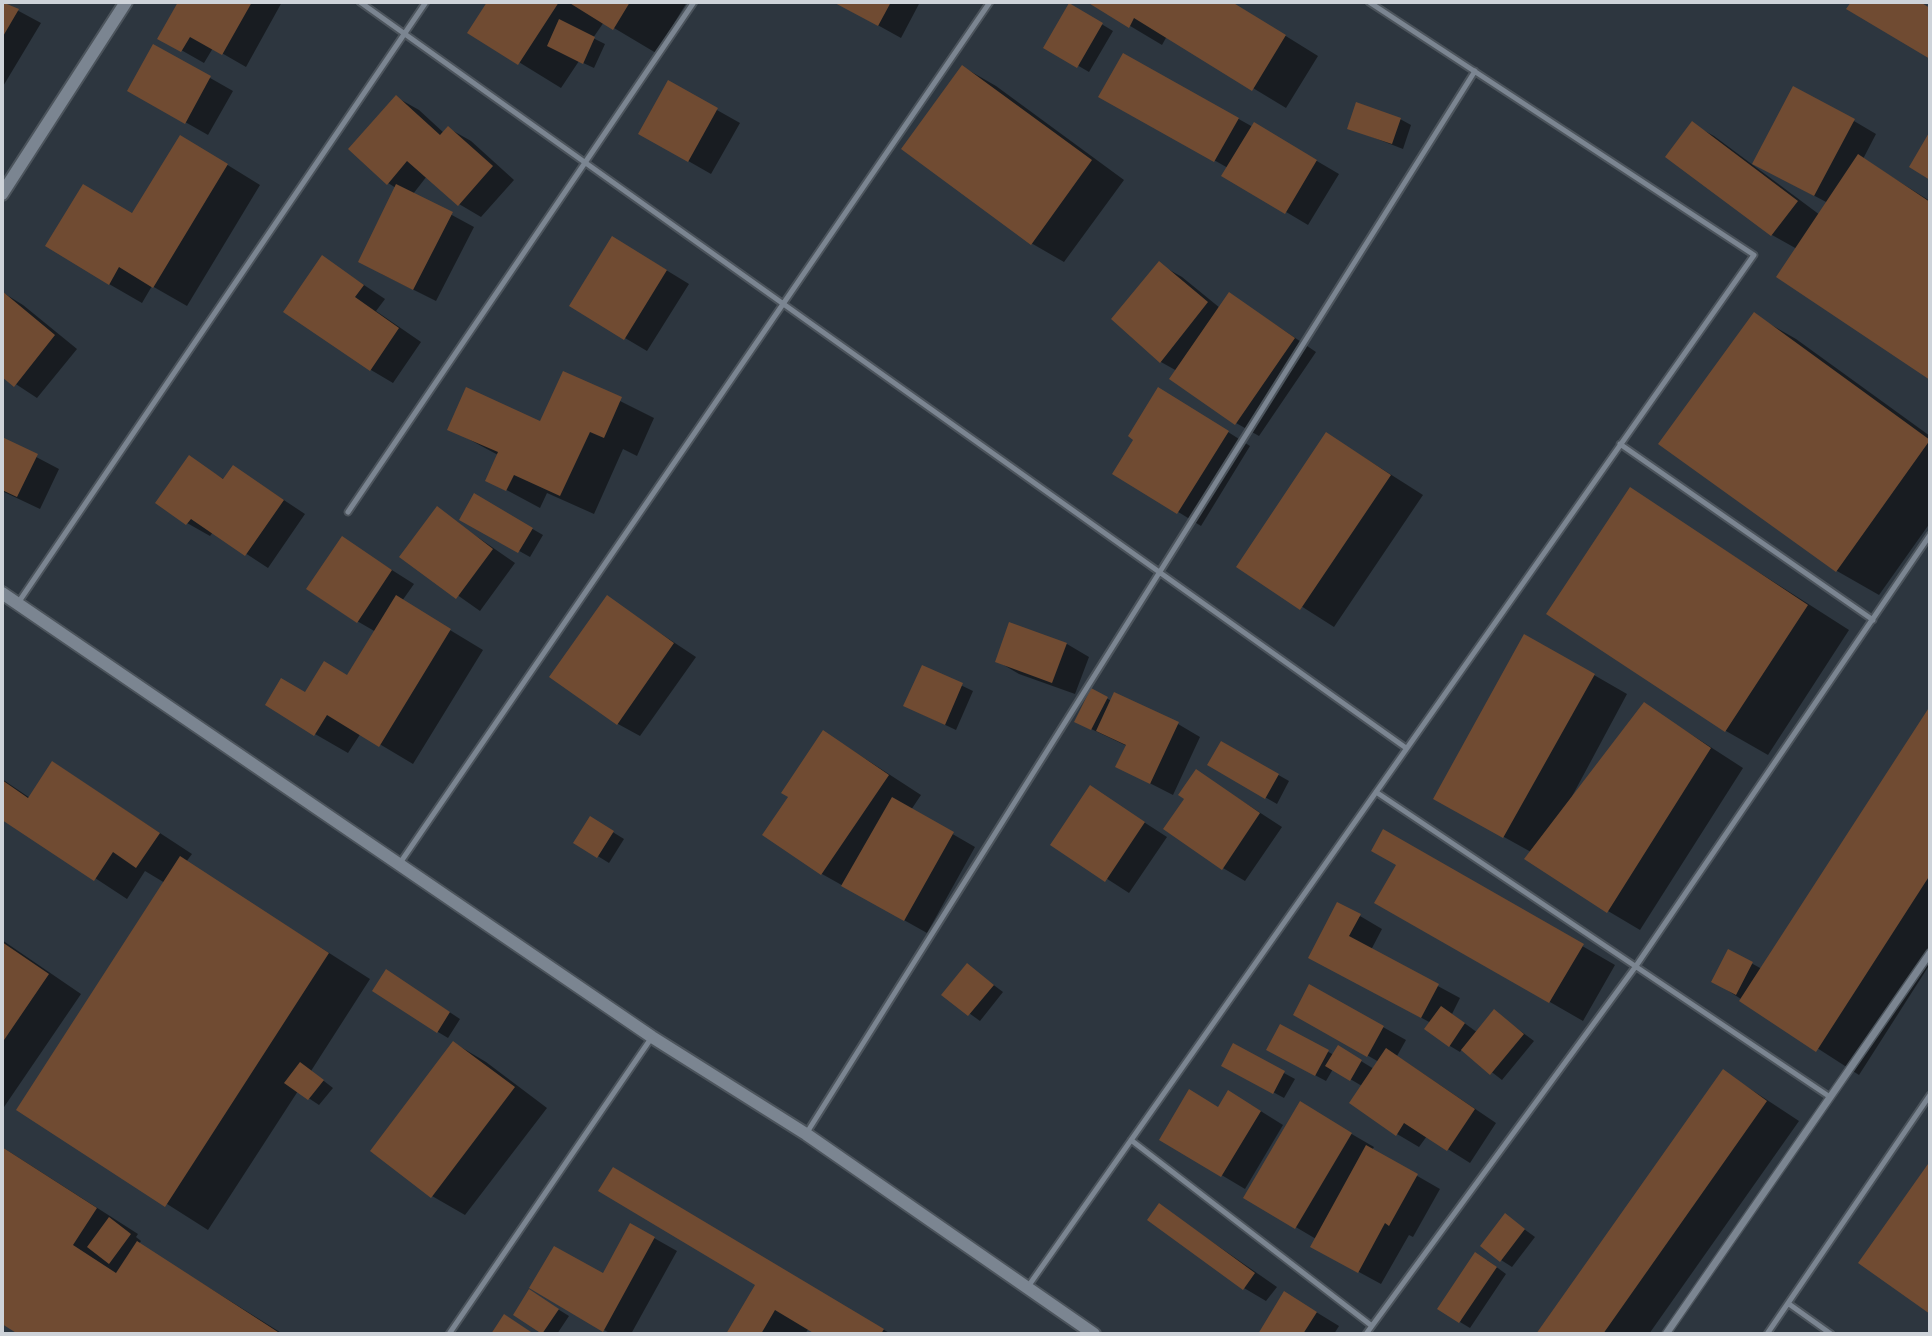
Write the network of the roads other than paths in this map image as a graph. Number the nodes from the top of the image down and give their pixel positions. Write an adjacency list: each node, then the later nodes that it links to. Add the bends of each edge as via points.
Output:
1 (126, 2): 10 (street)
2 (360, 2): 7 (lane)
3 (426, 2): 7 (lane)
4 (694, 2): 9 (lane)
5 (990, 2): 11 (lane)
6 (1369, 2): 8 (lane)
7 (405, 34): 9 (lane); 17 (lane)
8 (1475, 71): 12 (lane, via 1754,255); 15 (lane)
9 (586, 163): 11 (lane); 13 (lane)
10 (2, 194)
11 (782, 303): 15 (lane); 21 (lane)
12 (1620, 444): 18 (lane); 19 (lane)
13 (348, 512)
14 (1930, 535): 18 (lane)
15 (1161, 574): 19 (lane); 27 (lane)
16 (2, 593): 17 (street)
17 (18, 603): 21 (street)
18 (1873, 620): 23 (lane)
19 (1406, 748): 20 (lane)
20 (1376, 792): 23 (lane); 28 (lane)
21 (399, 865): 24 (street)
22 (1930, 953): 26 (street)
23 (1636, 966): 26 (lane); 31 (lane)
24 (652, 1037): 27 (street); 32 (lane)
25 (1930, 1095): 30 (lane)
26 (1830, 1097): 35 (street)
27 (806, 1134): 29 (street)
28 (1131, 1140): 29 (lane); 31 (lane)
29 (1027, 1288): 33 (street)
30 (1789, 1304): 36 (lane); 37 (lane)
31 (1372, 1326): 34 (lane)
32 (449, 1334)
33 (1094, 1334)
34 (1366, 1334)
35 (1666, 1334)
36 (1767, 1334)
37 (1831, 1334)

